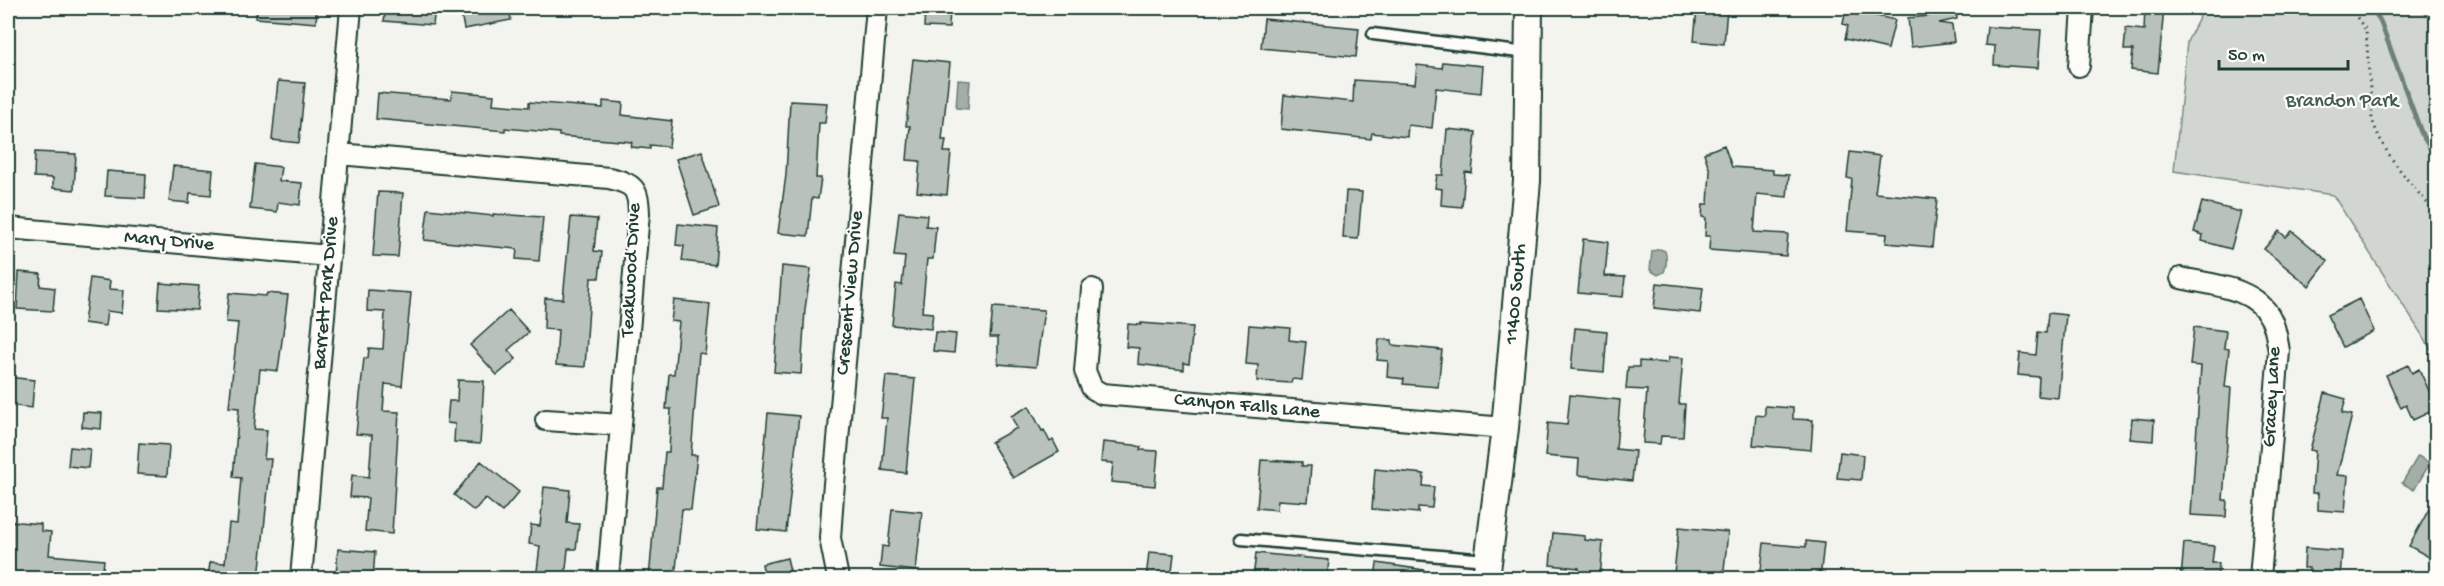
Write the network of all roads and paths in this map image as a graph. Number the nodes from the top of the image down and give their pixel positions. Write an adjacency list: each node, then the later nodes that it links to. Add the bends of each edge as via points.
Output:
1 (351, 8): 9 (street, Barrett Park Drive)
2 (877, 8): 22 (street, Crescent View Drive, via 830,538)
3 (1529, 8): 7 (street, 11400 South)
4 (2083, 8): 8 (street)
5 (2350, 8): 10 (path, via 2366,30 2372,119 2377,132 2396,165)
6 (1373, 34): 7 (lane)
7 (1527, 53): 17 (street, 11400 South, via 1527,180)
8 (2079, 66)
9 (339, 154): 12 (street, Barrett Park Drive); 16 (street, Teakwood Drive, via 609,178 633,187 639,213)
10 (2436, 213)
11 (8, 228): 12 (street, Mary Drive)
12 (330, 256): 20 (street, Barrett Park Drive)
13 (2181, 278): 23 (street, Gracey Lane, via 2250,296 2272,320 2279,351)
14 (1092, 289): 17 (street, Canyon Falls Lane, via 1085,371 1092,388 1102,394)
15 (546, 420): 16 (street)
16 (621, 425): 21 (street, Teakwood Drive)
17 (1505, 428): 19 (street, 11400 South)
18 (1241, 539): 19 (lane)
19 (1487, 569)
20 (301, 579)
21 (608, 579)
22 (838, 579)
23 (2260, 579)

